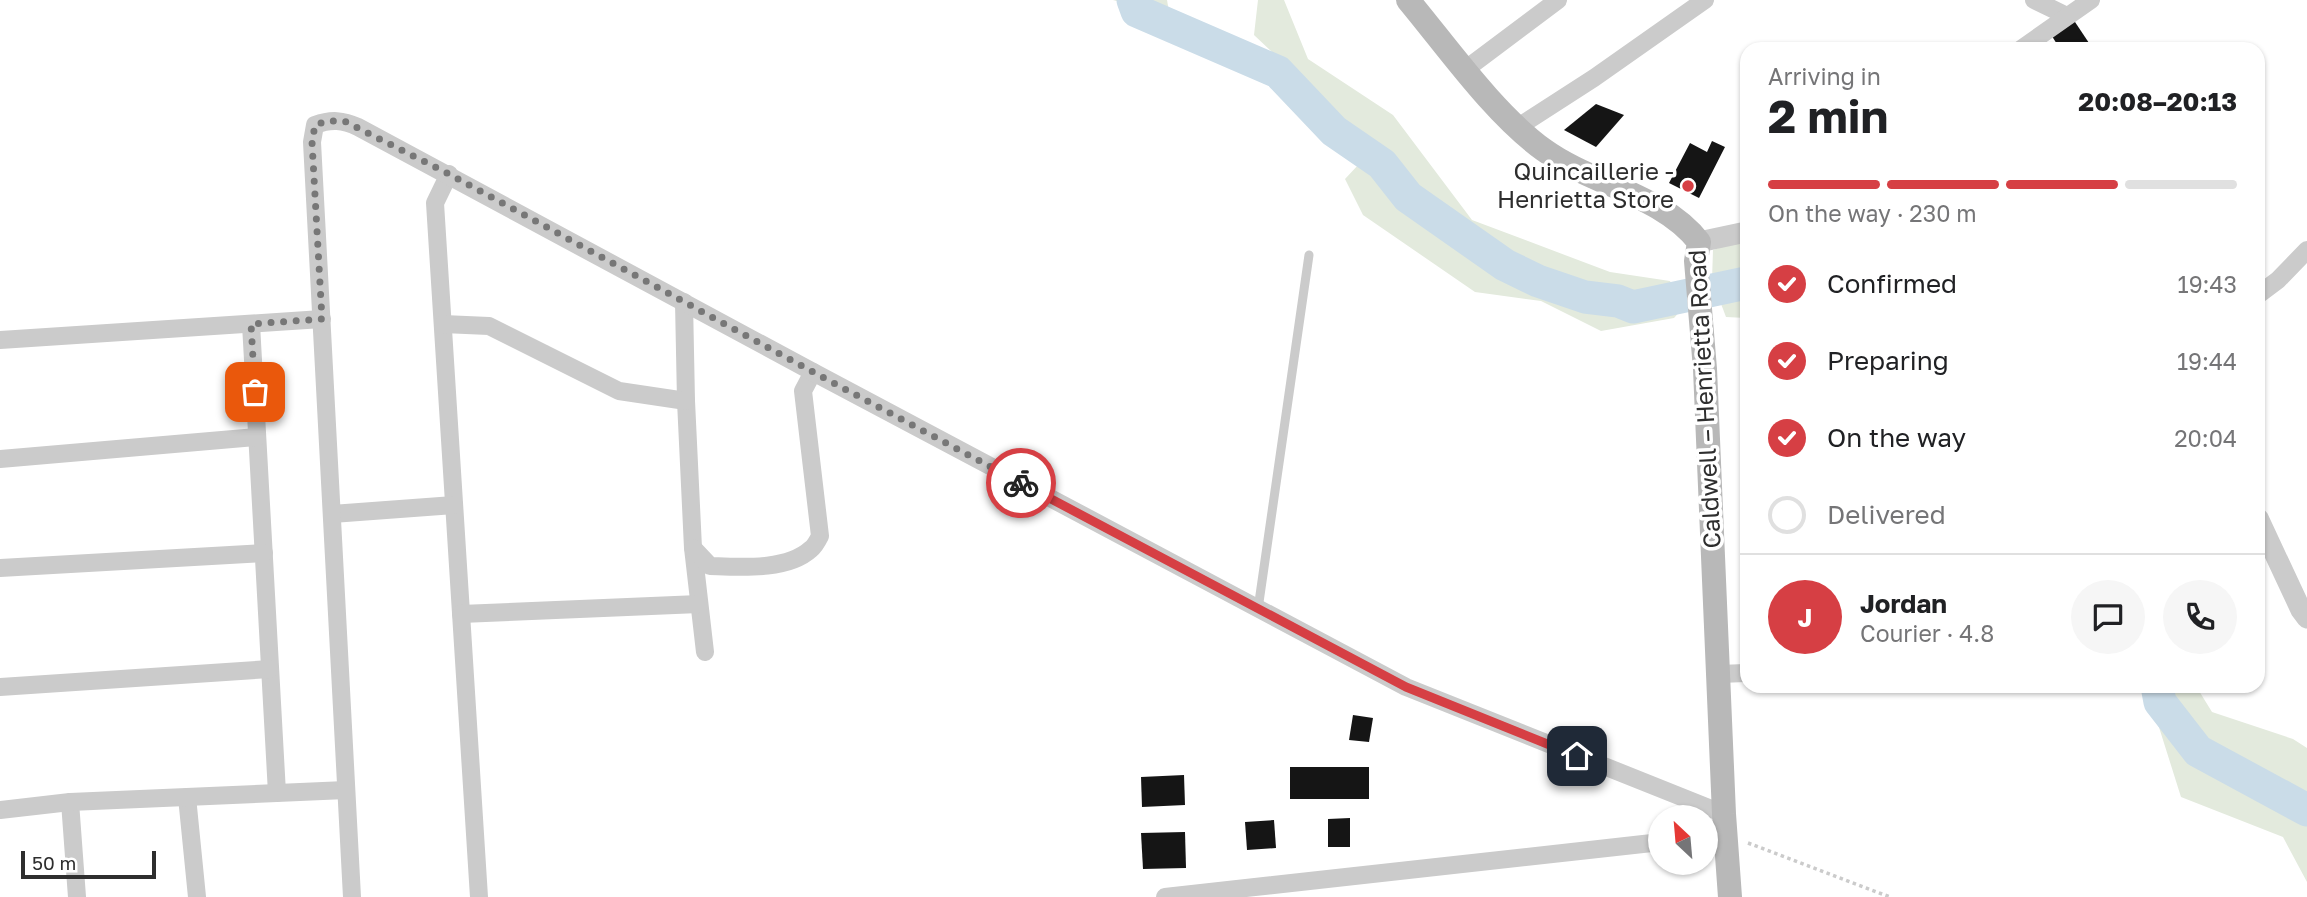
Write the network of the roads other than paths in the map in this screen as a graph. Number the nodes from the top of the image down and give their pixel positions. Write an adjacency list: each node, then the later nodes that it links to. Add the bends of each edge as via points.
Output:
1 (1408, 0): 8 (main road, Caldwell – Henrietta Road)
2 (1558, 0): 8 (street)
3 (1705, 0): 9 (street)
4 (2034, 0): 6 (street)
5 (2091, 0): 6 (street)
6 (2067, 16): 7 (street)
7 (2031, 42)
8 (1466, 69): 9 (main road, Caldwell – Henrietta Road)
9 (1518, 127): 13 (main road, Caldwell – Henrietta Road, via 1561,161 1660,208 1688,228)
10 (449, 174): 16 (street); 17 (street, via 344,121 315,125 312,142); 19 (street, via 435,203)
11 (1740, 234): 13 (street)
12 (2307, 250): 15 (street)
13 (1697, 252): 38 (main road, Caldwell – Henrietta Road)
14 (1309, 255): 32 (lane)
15 (2265, 290)
16 (684, 302): 21 (street); 22 (street)
17 (322, 319): 18 (street); 26 (street)
18 (251, 324): 20 (street); 23 (street)
19 (443, 324): 22 (street, via 489,326 619,391); 25 (street)
20 (0, 340)
21 (813, 372): 28 (street, via 803,391 820,536 811,549 788,562 746,568 710,566); 32 (street)
22 (686, 401): 28 (street)
23 (257, 437): 24 (street); 29 (street)
24 (0, 459)
25 (454, 505): 26 (street); 33 (street)
26 (332, 513): 40 (street)
27 (2265, 533): 34 (street)
28 (693, 548): 31 (street)
29 (264, 553): 30 (street); 36 (street)
30 (0, 568)
31 (699, 604): 33 (street); 35 (street)
32 (1258, 609): 45 (street, via 1406,687)
33 (461, 614): 51 (street)
34 (2307, 618)
35 (705, 652)
36 (270, 669): 39 (street); 41 (street)
37 (1740, 673): 38 (street)
38 (1719, 674): 45 (main road, Caldwell – Henrietta Road)
39 (0, 687)
40 (346, 790): 41 (street); 50 (street)
41 (277, 793): 42 (street)
42 (187, 797): 43 (street); 49 (street)
43 (70, 802): 44 (street); 48 (street)
44 (0, 810)
45 (1719, 829): 53 (main road, Caldwell – Henrietta Road)
46 (1648, 844): 47 (street)
47 (1205, 895): 52 (street)
48 (77, 897)
49 (197, 897)
50 (352, 897)
51 (479, 897)
52 (1165, 897)
53 (1730, 897)

